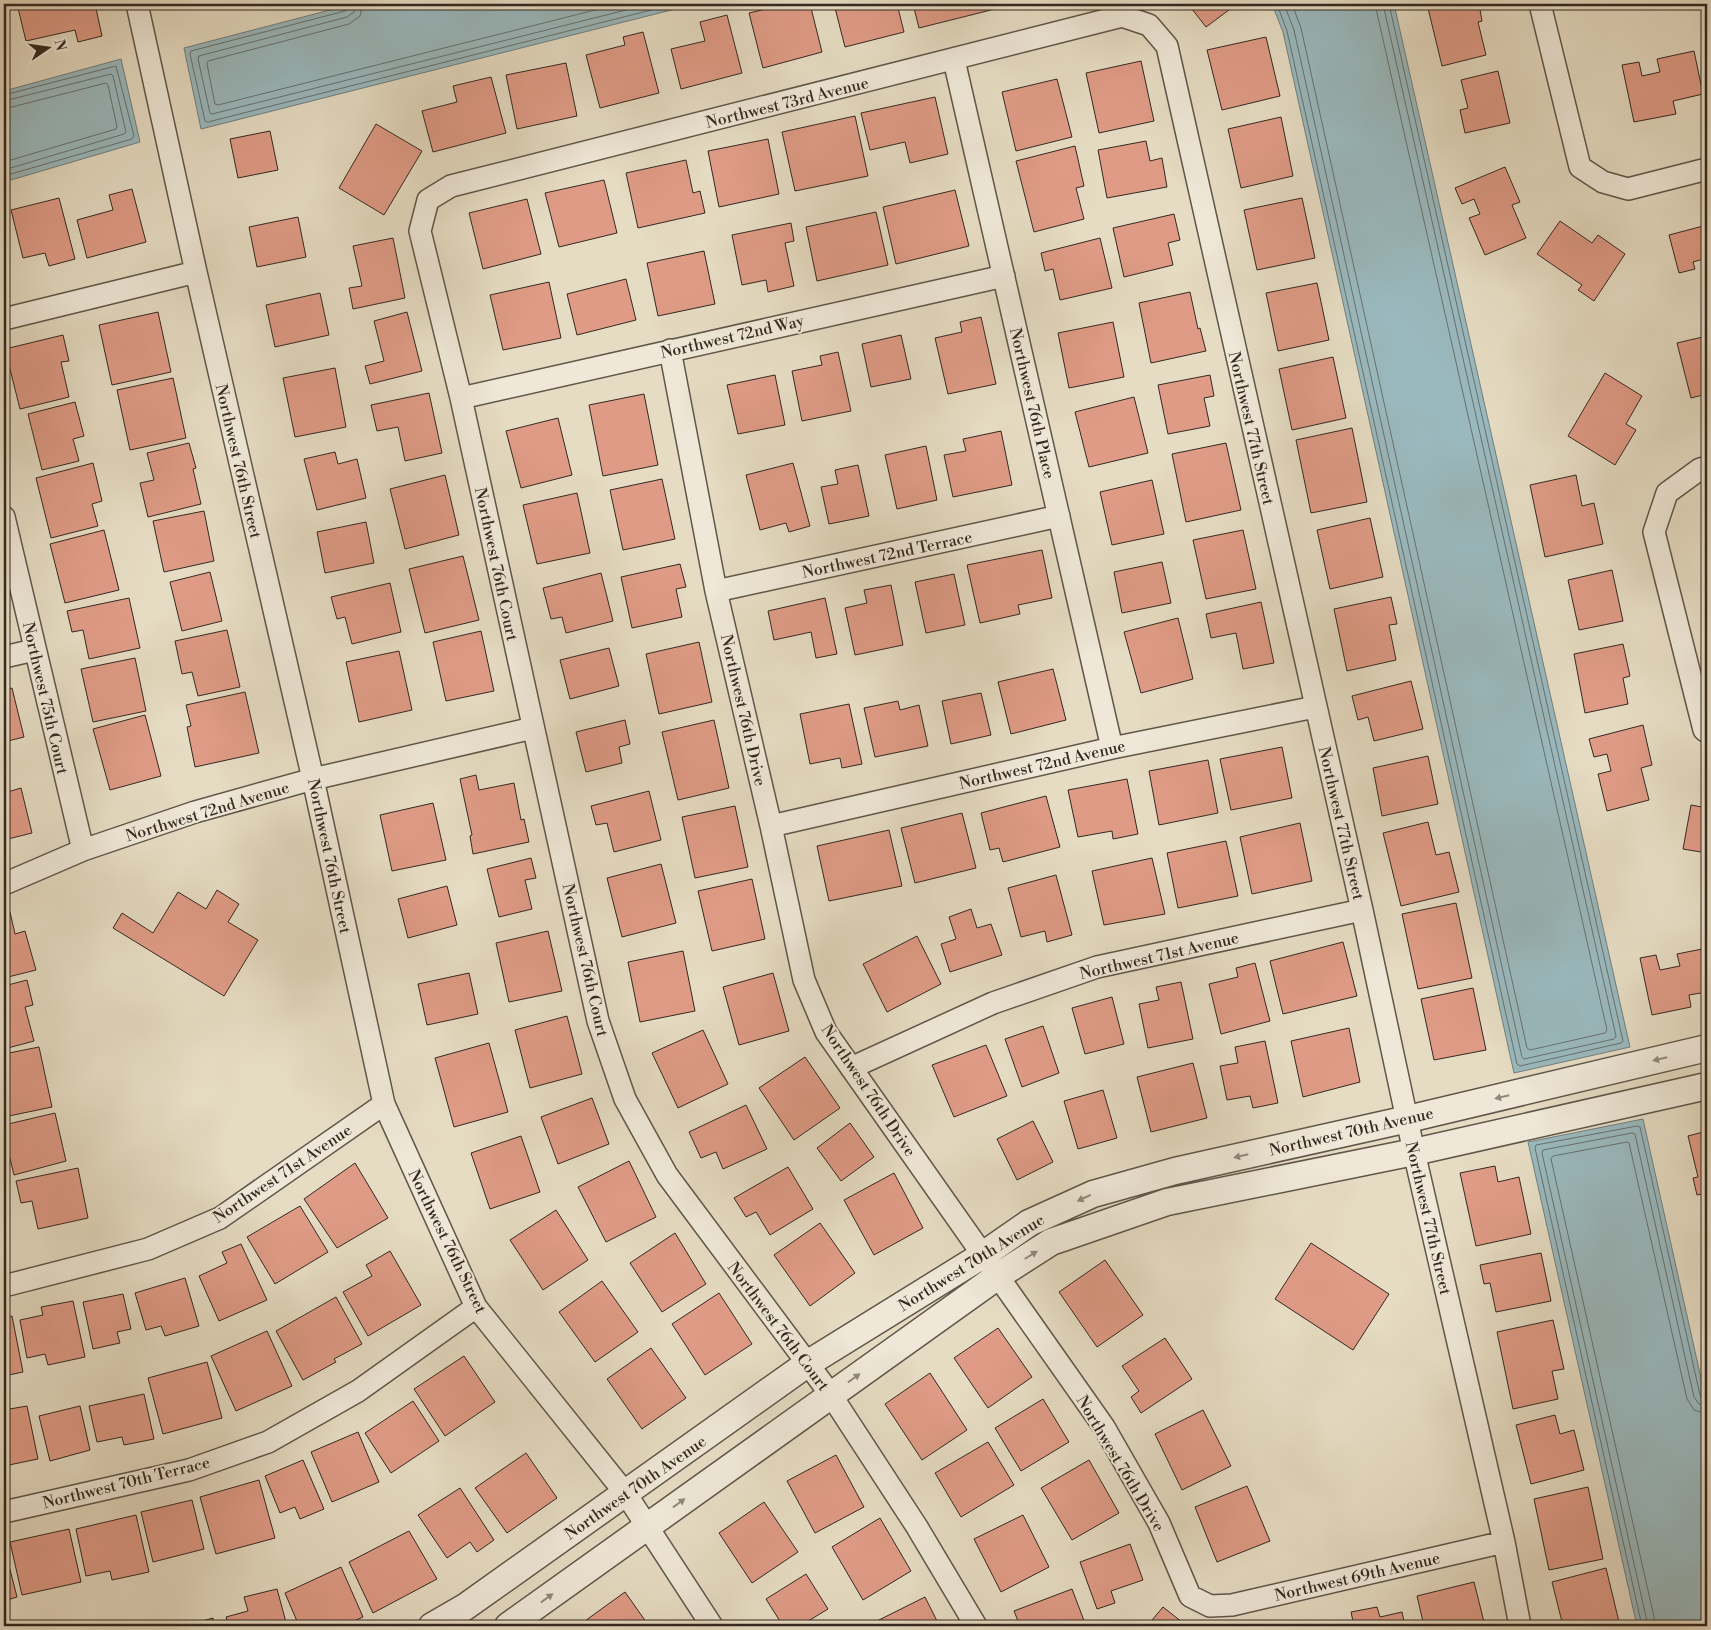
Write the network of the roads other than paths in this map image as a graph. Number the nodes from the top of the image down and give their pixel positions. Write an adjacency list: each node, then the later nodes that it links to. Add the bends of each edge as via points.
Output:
1 (137, 4): 7 (street, Northwest 76th Street)
2 (1540, 4): 5 (street, via 1580,167 1603,182 1628,189)
3 (1149, 25): 4 (street, Northwest 73rd Avenue, via 1122,16); 18 (street, Northwest 77th Street, via 1166,46)
4 (954, 60): 6 (street, Northwest 73rd Avenue, via 451,186); 8 (street, Northwest 76th Place)
5 (1707, 169)
6 (428, 200): 11 (street, Northwest 76th Court, via 420,231)
7 (196, 272): 9 (street); 22 (street, Northwest 76th Street)
8 (1004, 276): 10 (street, Northwest 72nd Way); 13 (street, Northwest 76th Place)
9 (4, 319)
10 (670, 350): 11 (street, Northwest 72nd Way); 15 (street, Northwest 76th Drive)
11 (461, 398): 19 (street, Northwest 76th Court)
12 (1707, 467): 20 (street, via 1667,493 1654,532)
13 (1058, 516): 15 (street, Northwest 72nd Terrace); 21 (street, Northwest 76th Place)
14 (4, 517): 16 (street, Northwest 75th Court)
15 (716, 591): 23 (street, Northwest 76th Drive)
16 (34, 650): 17 (street); 24 (street, Northwest 75th Court)
17 (4, 657)
18 (1315, 707): 21 (street, Northwest 72nd Avenue); 26 (street, Northwest 77th Street)
19 (533, 728): 22 (street, Northwest 72nd Avenue); 37 (street, Northwest 76th Court, via 598,1021 625,1099 667,1175)
20 (1707, 732)
21 (1112, 748): 23 (street, Northwest 72nd Avenue)
22 (313, 778): 24 (street, Northwest 72nd Avenue, via 195,812); 30 (street, Northwest 76th Street)
23 (770, 826): 28 (street, Northwest 76th Drive, via 804,980 826,1032)
24 (83, 850): 25 (street, Northwest 72nd Avenue)
25 (4, 884)
26 (1362, 910): 28 (street, Northwest 71st Avenue, via 1097,967 993,1003); 31 (street, Northwest 77th Street)
27 (1707, 1048): 31 (street, Northwest 70th Avenue, one-way to 31)
28 (852, 1068): 33 (street, Northwest 76th Drive)
29 (1707, 1086): 32 (street, Northwest 70th Avenue)
30 (384, 1104): 35 (street, Northwest 71st Avenue, via 220,1218 148,1249); 36 (street, Northwest 76th Street)
31 (1408, 1119): 32 (street, Northwest 77th Street); 33 (street, Northwest 70th Avenue, one-way to 33, via 1174,1171 1093,1194 1029,1223)
32 (1414, 1152): 34 (street, Northwest 70th Avenue, one-way to 32, via 1051,1242 1167,1202); 42 (street, Northwest 77th Street)
33 (983, 1255): 34 (street, Northwest 76th Drive); 37 (street, Northwest 70th Avenue)
34 (998, 1276): 38 (street, Northwest 70th Avenue, one-way to 34); 43 (street, Northwest 76th Drive, via 1104,1427 1159,1524 1190,1596)
35 (4, 1286)
36 (476, 1307): 39 (street, Northwest 76th Street); 40 (street, Northwest 70th Terrace, via 358,1391 268,1442 189,1470)
37 (807, 1364): 38 (street, Northwest 76th Court); 39 (street, Northwest 70th Avenue)
38 (831, 1395): 41 (street, Northwest 70th Avenue, one-way to 38); 47 (street, Northwest 76th Court, via 918,1527)
39 (626, 1494): 41 (street, Northwest 76th Street); 44 (street, Northwest 70th Avenue, via 465,1607)
40 (4, 1512)
41 (648, 1526): 45 (street, Northwest 70th Avenue, one-way to 41); 46 (street, Northwest 76th Street)
42 (1504, 1542): 43 (street, Northwest 69th Avenue, via 1232,1605); 48 (street, Northwest 77th Street)
43 (1210, 1606)
44 (432, 1626)
45 (508, 1626)
46 (712, 1626)
47 (976, 1626)
48 (1520, 1626)

